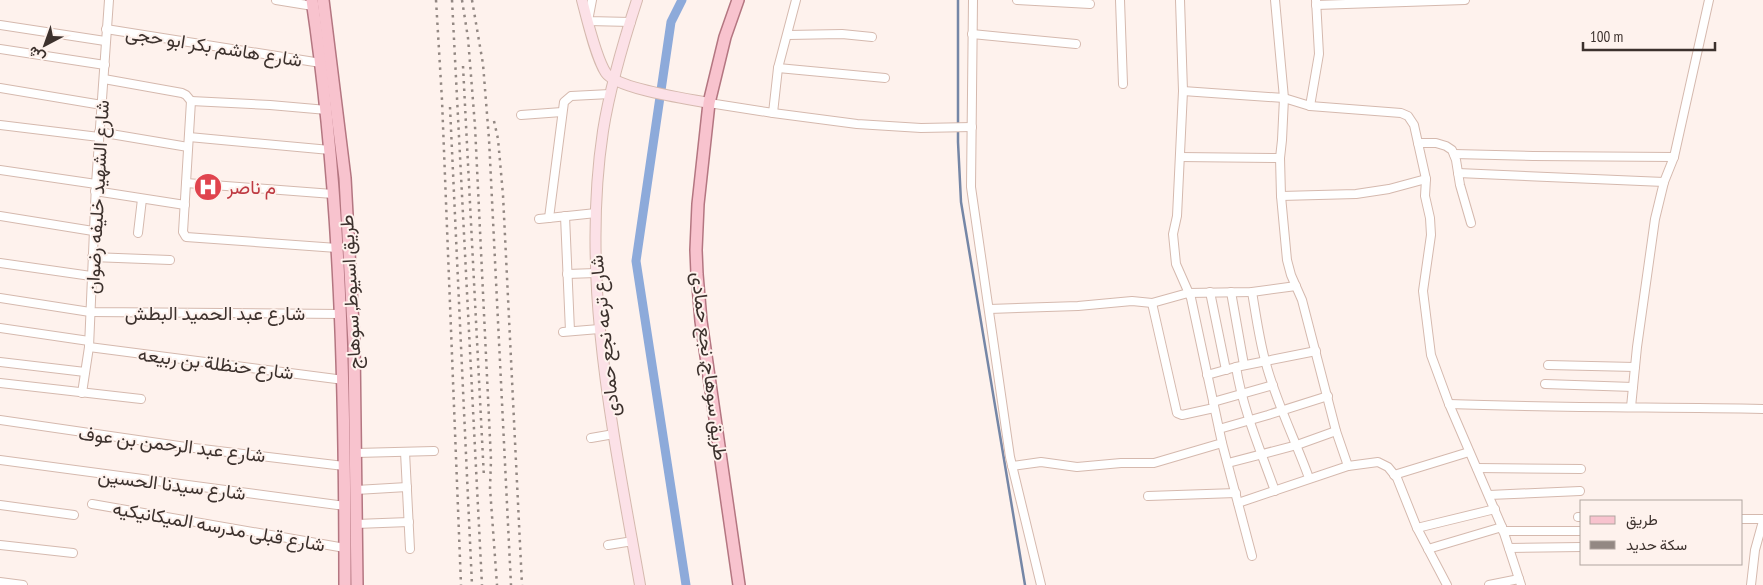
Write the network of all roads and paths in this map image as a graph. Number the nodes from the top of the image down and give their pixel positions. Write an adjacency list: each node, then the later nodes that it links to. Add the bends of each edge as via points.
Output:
1 (109, 0): 21 (street, شارع الشهيد خليفه رضوان)
2 (276, 0): 15 (street)
3 (582, 0): 18 (street)
4 (592, 0): 18 (street)
5 (637, 0): 19 (street, شارع ترعه نجع حمادى)
6 (738, 0): 40 (main road, طريق سوهاج, نجع حمادى)
7 (796, 0): 22 (street)
8 (973, 0): 23 (street)
9 (1017, 0): 17 (street)
10 (1120, 0): 34 (street)
11 (1180, 0): 36 (street)
12 (1275, 0): 38 (street)
13 (1465, 0): 16 (street)
14 (1709, 0): 56 (street)
15 (316, 2): 28 (main road, طريق اسيوط, سوهاج); 61 (main road, طريق اسيوط, سوهاج)
16 (1316, 3): 42 (street, via 1319,54)
17 (1090, 4)
18 (588, 21): 19 (street); 33 (street, via 602,66)
19 (631, 22): 33 (street, شارع ترعه نجع حمادى)
20 (0, 24): 25 (street)
21 (106, 29): 25 (street, شارع الشهيد خليفه رضوان); 28 (street, شارع هاشم بكر ابو حجى)
22 (788, 34): 24 (street); 30 (street)
23 (972, 34): 26 (street); 48 (street)
24 (872, 37)
25 (105, 41): 29 (street, شارع الشهيد خليفه رضوان)
26 (1076, 44)
27 (0, 48): 29 (street)
28 (322, 62): 43 (main road, طريق اسيوط, سوهاج)
29 (105, 65): 32 (street, شارع الشهيد خليفه رضوان)
30 (778, 68): 31 (street); 45 (street)
31 (886, 78)
32 (104, 79): 39 (street, via 182,93); 41 (street, شارع الشهيد خليفه رضوان)
33 (613, 80): 37 (street, شارع ترعه نجع حمادى); 40 (street)
34 (1123, 84)
35 (0, 88): 41 (street)
36 (1183, 91): 38 (street); 55 (street)
37 (610, 94): 44 (street, via 568,97); 70 (street, شارع ترعه نجع حمادى, via 600,153)
38 (1284, 98): 42 (street); 57 (street)
39 (191, 101): 43 (street); 50 (street)
40 (709, 103): 45 (street); 179 (main road, طريق سوهاج, نجع حمادى, via 698,204 696,274)
41 (102, 105): 49 (street, شارع الشهيد خليفه رضوان)
42 (1310, 106): 51 (street, via 1401,113 1412,120)
43 (327, 110): 53 (main road, طريق اسيوط, سوهاج)
44 (562, 112): 46 (street); 73 (street)
45 (773, 113): 48 (street, via 857,124)
46 (521, 115)
47 (0, 125): 49 (street)
48 (972, 127): 92 (street, via 971,188)
49 (99, 135): 52 (street); 65 (street, شارع الشهيد خليفه رضوان)
50 (189, 137): 52 (street); 53 (street)
51 (1418, 143): 54 (street, via 1446,146); 62 (street)
52 (188, 147): 64 (street)
53 (330, 150): 60 (main road, طريق اسيوط, سوهاج)
54 (1454, 154): 56 (street); 59 (street)
55 (1180, 157): 57 (street); 89 (street, via 1173,251)
56 (1674, 157): 63 (street)
57 (1280, 158): 67 (street)
58 (0, 170): 65 (street)
59 (1458, 173): 63 (street); 75 (street)
60 (332, 177): 61 (main road); 66 (main road, طريق اسيوط, سوهاج)
61 (345, 178): 132 (main road, طريق اسيوط, سوهاج)
62 (1426, 179): 67 (street, via 1356,194); 116 (street, via 1425,196 1431,235 1424,305 1431,355)
63 (1664, 182): 103 (street, via 1652,241)
64 (186, 183): 66 (street); 69 (street)
65 (96, 188): 68 (street); 76 (street, شارع الشهيد خليفه رضوان)
66 (333, 194): 78 (main road, طريق اسيوط, سوهاج)
67 (1281, 196): 85 (street, via 1288,260)
68 (142, 198): 69 (street); 77 (street)
69 (185, 205): 78 (street, via 183,232 188,238)
70 (596, 212): 72 (street); 82 (street, شارع ترعه نجع حمادى)
71 (0, 216): 76 (street)
72 (565, 216): 73 (street); 83 (street)
73 (549, 218): 74 (street)
74 (539, 219)
75 (1471, 223)
76 (93, 231): 79 (street, شارع الشهيد خليفه رضوان)
77 (138, 233)
78 (337, 248): 94 (main road, طريق اسيوط, سوهاج)
79 (92, 257): 80 (street); 84 (street, شارع الشهيد خليفه رضوان)
80 (170, 260)
81 (0, 262): 84 (street)
82 (596, 273): 83 (street); 96 (street, شارع ترعه نجع حمادى)
83 (567, 274): 96 (street, via 566,331)
84 (91, 276): 93 (street, شارع الشهيد خليفه رضوان)
85 (1296, 286): 88 (street); 98 (street)
86 (1210, 292): 87 (street); 89 (street); 104 (street)
87 (1232, 292): 88 (street); 102 (street)
88 (1252, 292): 99 (street)
89 (1188, 293): 91 (street); 106 (street)
90 (0, 298): 93 (street, شارع عبد الحميد البطش)
91 (1152, 303): 92 (street, via 1132,301); 117 (street, via 1177,413 1182,415)
92 (989, 309): 137 (street)
93 (90, 312): 94 (street, شارع عبد الحميد البطش); 97 (street, شارع الشهيد خليفه رضوان)
94 (340, 314): 107 (main road, طريق اسيوط, سوهاج)
95 (0, 328): 97 (street, شارع حنظلة بن ربيعه)
96 (599, 328): 125 (street, شارع ترعه نجع حمادى)
97 (89, 344): 105 (street, شارع الشهيد خليفه رضوان); 107 (street, شارع حنظلة بن ربيعه)
98 (1316, 351): 99 (street); 114 (street)
99 (1265, 361): 102 (street); 110 (street)
100 (0, 362): 105 (street)
101 (1548, 365): 103 (street)
102 (1240, 366): 104 (street); 113 (street)
103 (1635, 367): 111 (street)
104 (1226, 370): 106 (street)
105 (85, 372): 112 (street, شارع الشهيد خليفه رضوان)
106 (1206, 375): 117 (street)
107 (344, 380): 136 (main road, طريق اسيوط, سوهاج)
108 (0, 383): 112 (street)
109 (1545, 384): 111 (street)
110 (1273, 385): 113 (street); 120 (street)
111 (1633, 387): 118 (street)
112 (82, 393): 115 (street)
113 (1241, 395): 117 (street); 122 (street)
114 (1328, 396): 120 (street); 124 (street)
115 (141, 400)
116 (1449, 404): 118 (street); 131 (street)
117 (1213, 405): 123 (street)
118 (1631, 407): 119 (street)
119 (1763, 409)
120 (1282, 410): 122 (street); 128 (street)
121 (0, 420): 136 (street, شارع عبد الرحمن بن عوف)
122 (1248, 420): 123 (street); 133 (street)
123 (1219, 429): 127 (street)
124 (1336, 431): 128 (street); 138 (street)
125 (614, 434): 126 (street); 163 (street, شارع ترعه نجع حمادى)
126 (591, 438)
127 (1222, 442): 135 (street); 137 (street, via 1154,463 1077,467 1041,462)
128 (1297, 445): 133 (street); 142 (street)
129 (434, 451): 130 (street)
130 (405, 452): 132 (street); 143 (street)
131 (1469, 452): 139 (street); 141 (street)
132 (356, 453): 144 (main road, طريق اسيوط, سوهاج)
133 (1262, 453): 135 (street); 145 (street)
134 (0, 460): 153 (street, شارع سيدنا الحسين)
135 (1228, 463): 147 (street)
136 (344, 466): 153 (main road, طريق اسيوط, سوهاج)
137 (1012, 466): 180 (street)
138 (1348, 466): 141 (street, via 1378,462); 142 (street)
139 (1477, 468): 140 (street); 148 (street)
140 (1581, 469)
141 (1394, 474): 160 (street)
142 (1309, 478): 145 (street)
143 (407, 488): 144 (street); 158 (street)
144 (356, 490): 159 (main road, طريق اسيوط, سوهاج)
145 (1275, 490): 150 (street)
146 (1580, 491): 148 (street)
147 (1236, 493): 149 (street); 150 (street)
148 (1489, 494): 154 (street)
149 (1148, 496)
150 (1238, 503): 172 (street)
151 (92, 504): 167 (street, شارع قبلى مدرسه الميكانيكيه)
152 (0, 505): 155 (street)
153 (345, 506): 167 (main road, طريق اسيوط, سوهاج)
154 (1495, 509): 160 (street); 161 (street)
155 (74, 515)
156 (1743, 518): 157 (street)
157 (1763, 520): 183 (street)
158 (408, 522): 159 (street); 169 (street)
159 (356, 524): 177 (main road, طريق اسيوط, سوهاج)
160 (1417, 528): 170 (street)
161 (1502, 529): 162 (street); 168 (street); 170 (street)
162 (1580, 531)
163 (633, 541): 165 (street); 178 (street, شارع ترعه نجع حمادى)
164 (0, 545): 171 (street)
165 (608, 545)
166 (1580, 547): 168 (street)
167 (345, 548): 176 (main road, طريق اسيوط, سوهاج)
168 (1509, 548): 174 (street)
169 (410, 549)
170 (1428, 549): 181 (street)
171 (73, 553)
172 (1252, 556)
173 (0, 582): 175 (street)
174 (1520, 582): 182 (street)
175 (23, 585)
176 (345, 585)
177 (357, 585)
178 (640, 585)
179 (739, 585)
180 (1041, 585)
181 (1447, 585)
182 (1489, 585)
183 (1751, 585)

